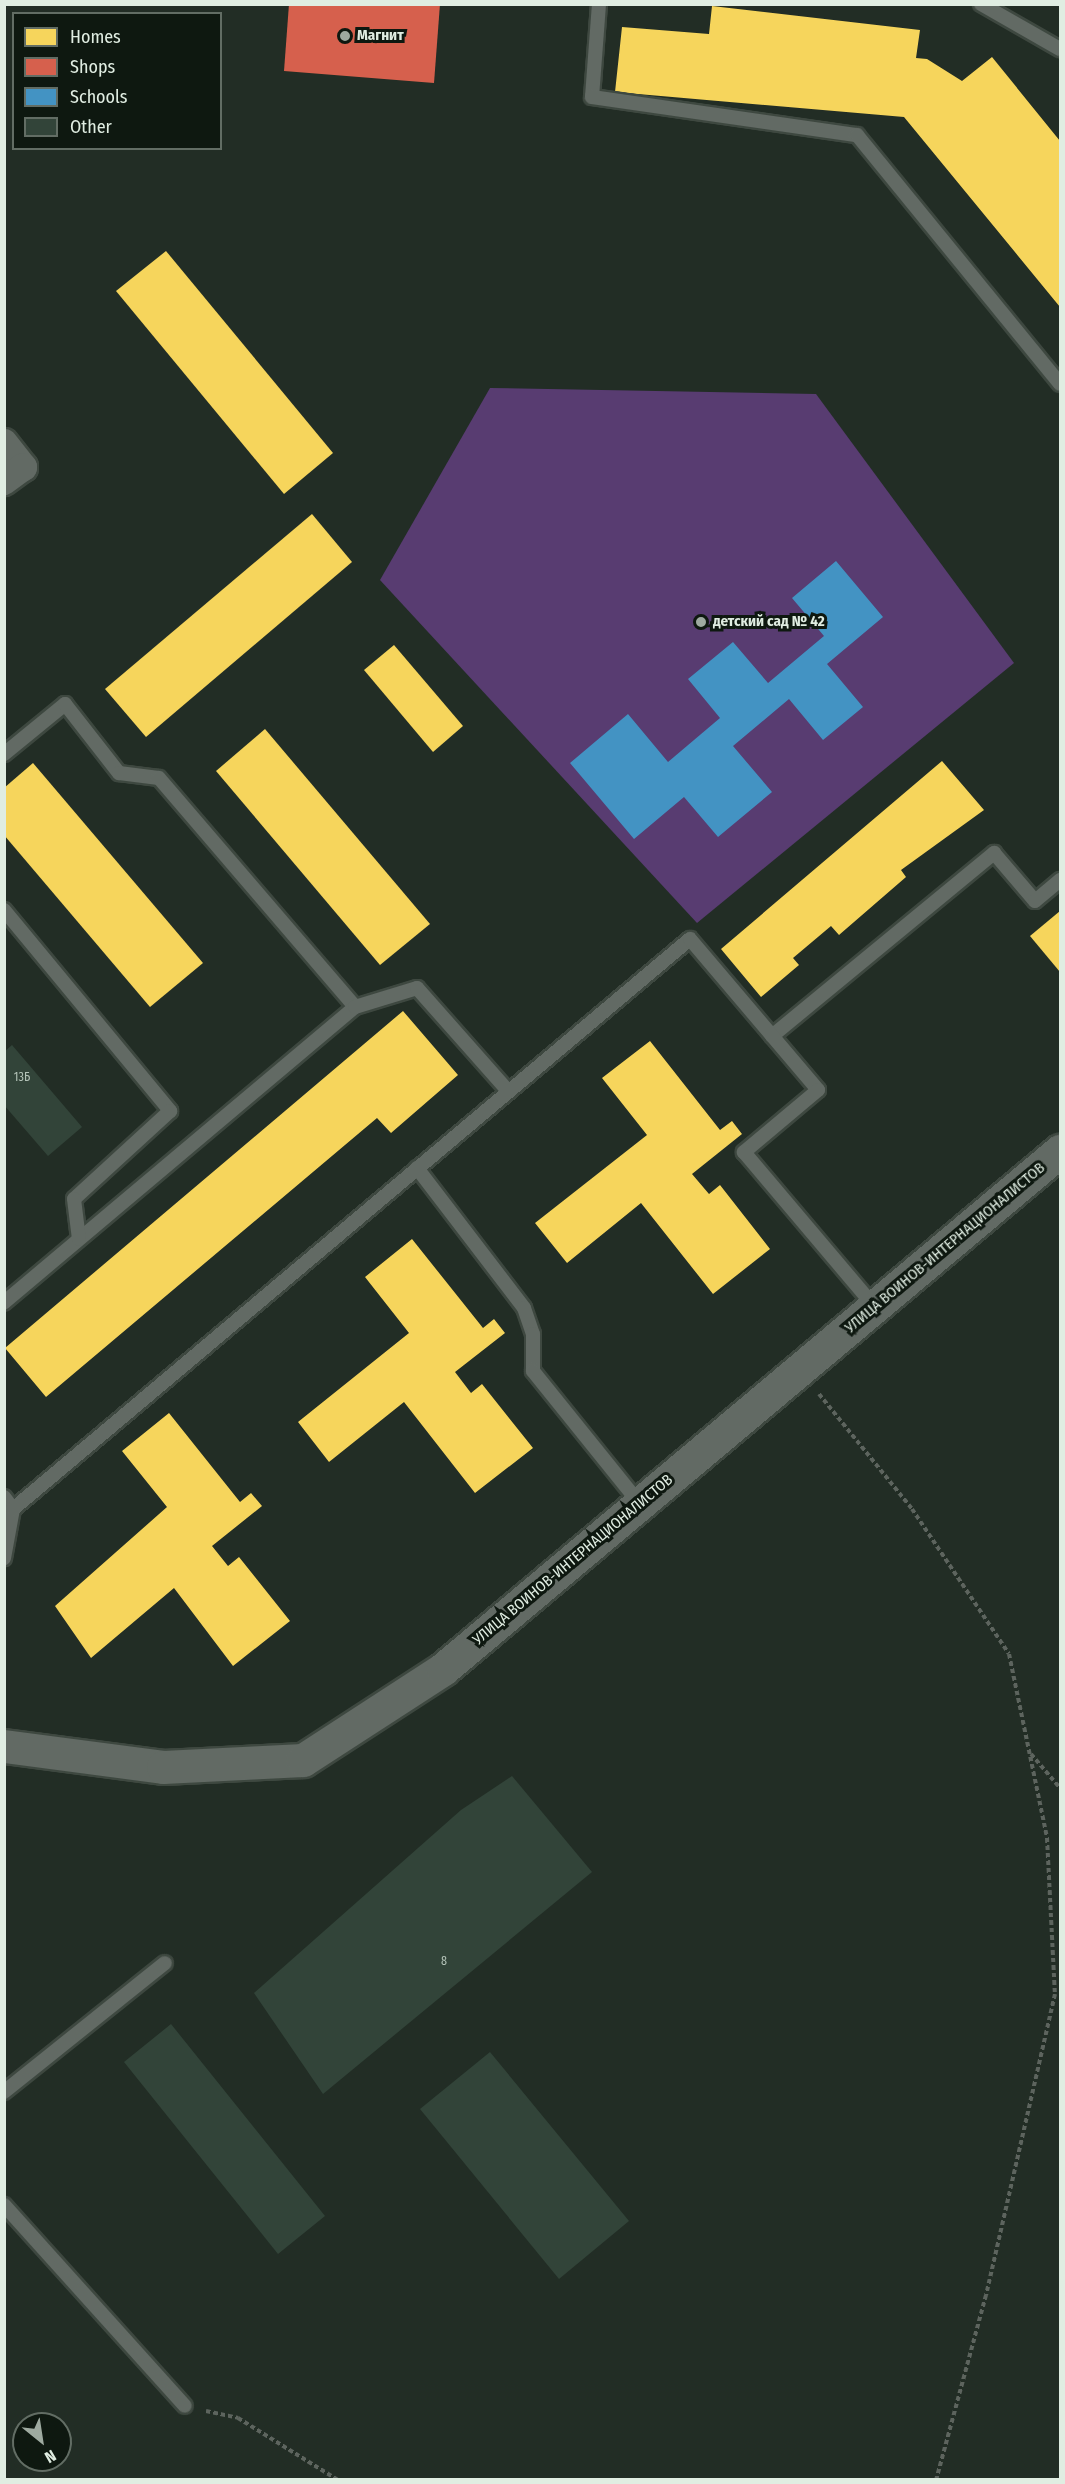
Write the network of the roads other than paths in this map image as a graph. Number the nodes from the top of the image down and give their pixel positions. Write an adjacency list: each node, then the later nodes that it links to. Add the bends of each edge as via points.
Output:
1 (599, 4): 4 (lane, via 592,97 857,135)
2 (981, 4): 3 (lane)
3 (1060, 49)
4 (1060, 384)
5 (4, 443): 6 (street, via 23,467)
6 (4, 482)
7 (4, 754): 10 (lane, via 64,704 119,773 159,778)
8 (1060, 879): 11 (lane, via 1035,902 994,853)
9 (4, 910): 15 (lane, via 170,1112 74,1199)
10 (355, 1007): 12 (lane, via 417,988); 15 (lane)
11 (772, 1036): 12 (lane, via 690,939); 17 (lane, via 818,1090 744,1152)
12 (508, 1091): 14 (lane)
13 (1060, 1151): 17 (street, УЛИЦА ВОИНОВ-ИНТЕРНАЦИОНАЛИСТОВ)
14 (417, 1168): 19 (lane, via 519,1299 533,1334 533,1371); 20 (lane)
15 (79, 1239): 16 (lane)
16 (4, 1303)
17 (875, 1307): 19 (street, УЛИЦА ВОИНОВ-ИНТЕРНАЦИОНАЛИСТОВ)
18 (4, 1497): 20 (lane)
19 (640, 1504): 22 (street, УЛИЦА ВОИНОВ-ИНТЕРНАЦИОНАЛИСТОВ, via 443,1669 303,1760 163,1767)
20 (13, 1509): 21 (lane)
21 (4, 1557)
22 (4, 1746)
23 (165, 1962): 24 (lane)
24 (4, 2092)
25 (4, 2205): 26 (lane)
26 (184, 2406)

